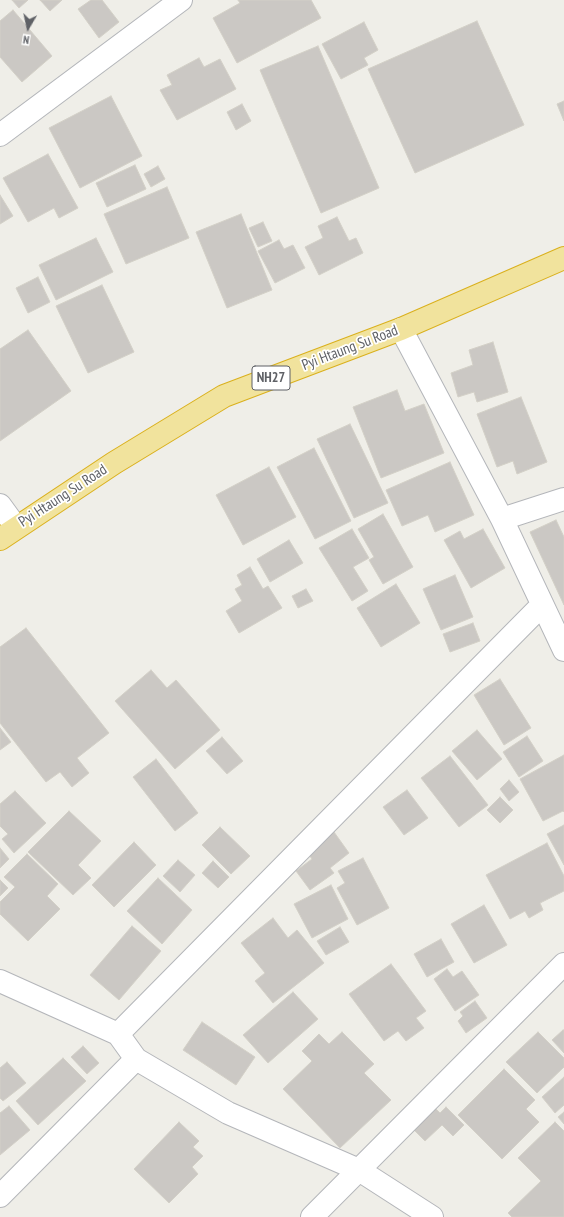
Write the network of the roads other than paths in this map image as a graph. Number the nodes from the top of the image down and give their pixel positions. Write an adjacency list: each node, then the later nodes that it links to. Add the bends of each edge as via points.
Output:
1 (181, 0): 2 (street)
2 (0, 135)
3 (564, 258): 4 (highway, Pyi Htaung Su Road / NH27)
4 (401, 329): 7 (street); 8 (highway, Pyi Htaung Su Road / NH27, via 224,396 114,463)
5 (564, 499): 7 (street)
6 (0, 505): 8 (street)
7 (502, 518): 9 (street)
8 (8, 533)
9 (542, 605): 10 (street); 13 (street)
10 (564, 650)
11 (564, 964): 15 (street)
12 (0, 982): 13 (street)
13 (118, 1034): 14 (street)
14 (136, 1059): 15 (street, via 228,1112); 16 (street)
15 (359, 1170): 17 (street); 18 (street)
16 (0, 1196)
17 (312, 1217)
18 (432, 1217)

